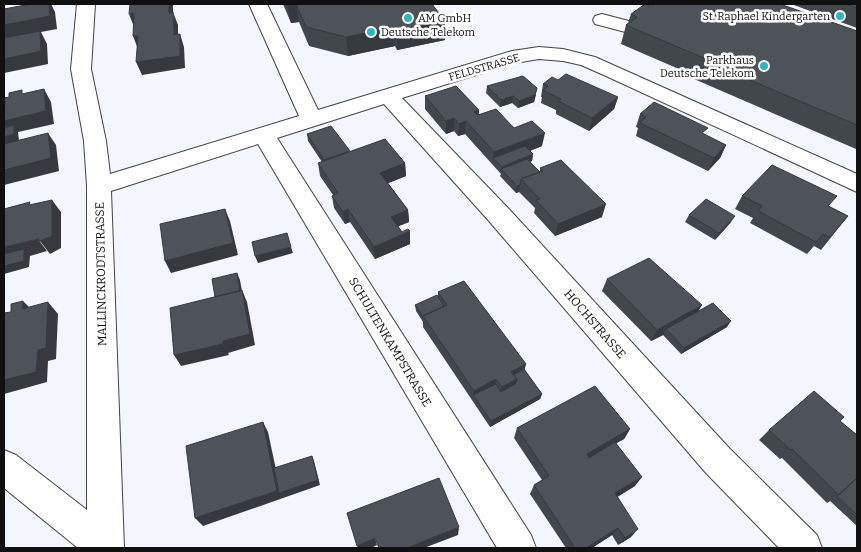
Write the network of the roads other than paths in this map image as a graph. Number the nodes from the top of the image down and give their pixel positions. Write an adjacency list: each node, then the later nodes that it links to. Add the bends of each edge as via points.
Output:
1 (17, 4): 4 (street)
2 (86, 4): 11 (street, MALLINCKRODTSTRASSE, via 81,69 95,141)
3 (258, 4): 8 (street)
4 (4, 10)
5 (602, 20): 6 (street)
6 (633, 28)
7 (389, 97): 8 (street, FELDSTRASSE); 10 (street, FELDSTRASSE, via 512,57 540,53 563,55 613,72); 15 (street, HOCHSTRASSE, via 698,439)
8 (312, 120): 9 (street, FELDSTRASSE)
9 (264, 135): 11 (street, FELDSTRASSE); 14 (street, SCHULTENKAMPSTRASSE)
10 (857, 184)
11 (99, 186): 13 (street, MALLINCKRODTSTRASSE)
12 (4, 467): 13 (street, MALLINCKRODTSTRASSE)
13 (106, 548)
14 (518, 548)
15 (804, 548)

